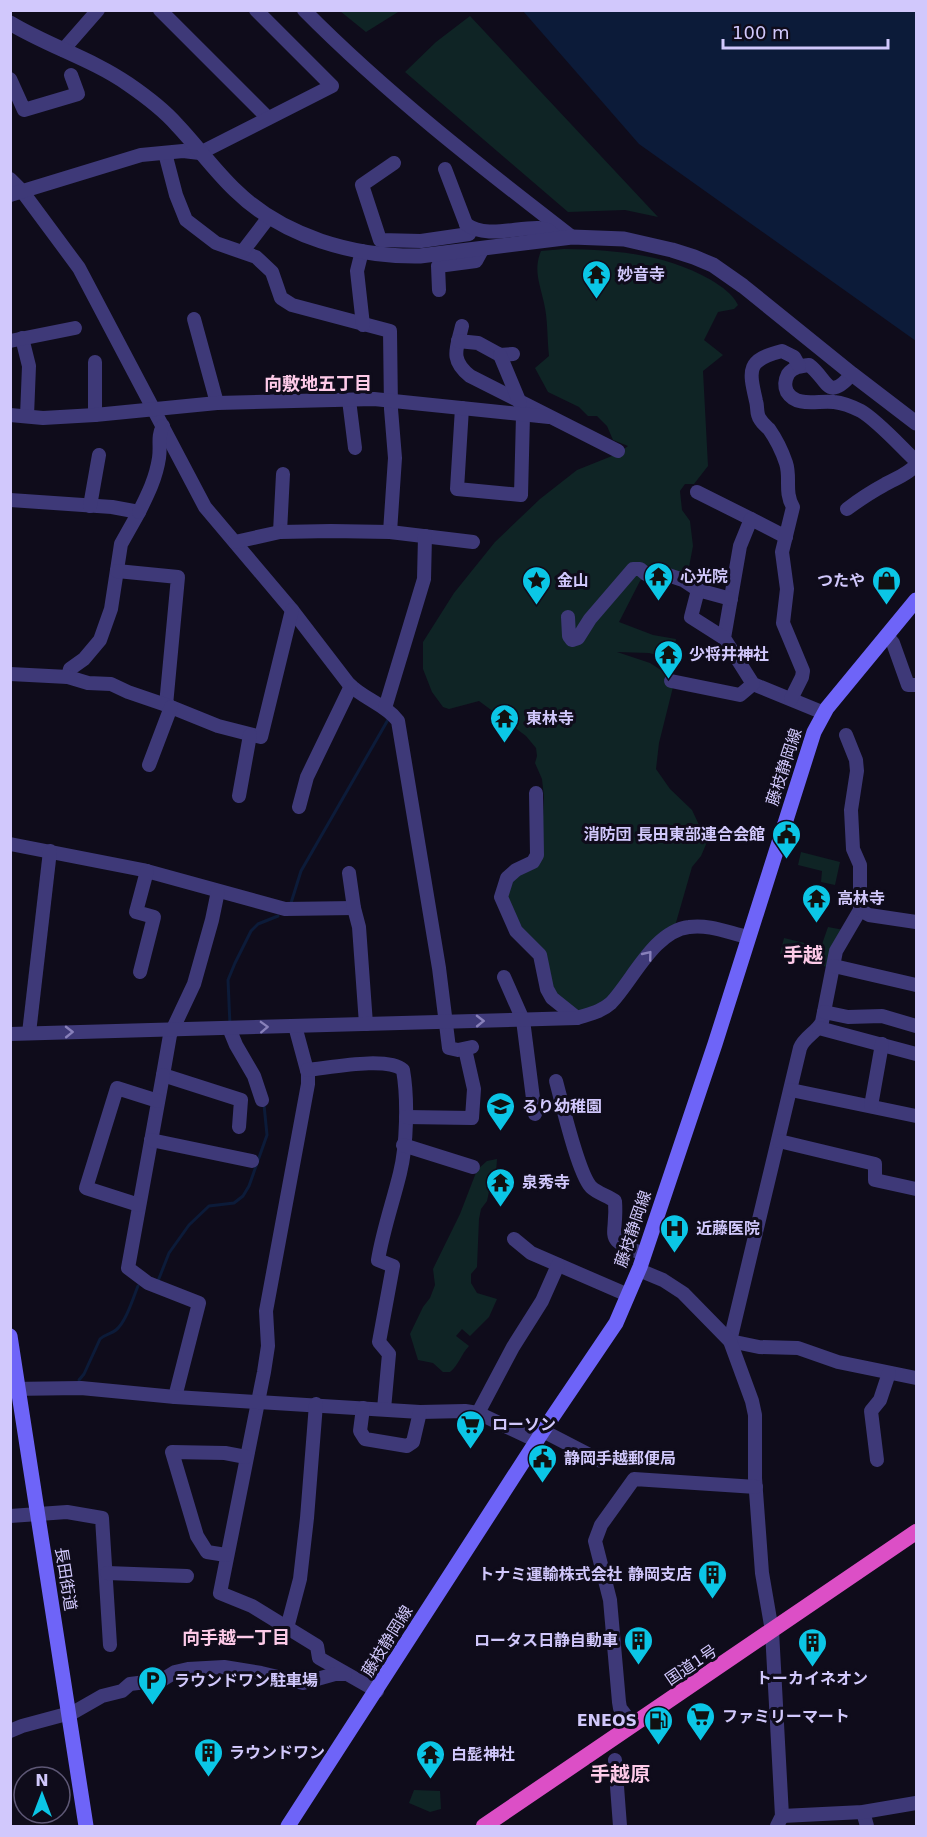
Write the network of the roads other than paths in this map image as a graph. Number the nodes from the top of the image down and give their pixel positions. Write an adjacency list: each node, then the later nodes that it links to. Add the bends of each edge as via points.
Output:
1 (98, 10): 6 (street)
2 (160, 10): 9 (street)
3 (256, 10): 9 (street, via 332,86)
4 (304, 10): 18 (street, via 359,63)
5 (10, 23): 6 (street)
6 (63, 50): 11 (street, via 128,84 176,124)
7 (71, 75): 8 (street, via 78,94 24,110)
8 (10, 79)
9 (268, 118): 11 (street)
10 (165, 153): 11 (street); 15 (street, via 141,155); 20 (street, via 186,220 216,243)
11 (200, 153): 16 (street, via 236,192)
12 (394, 163): 17 (street, via 362,185 380,240 421,241 469,234)
13 (445, 169): 17 (street)
14 (10, 179): 15 (street)
15 (16, 193): 35 (street, via 79,268)
16 (269, 217): 20 (street); 21 (street, via 309,237)
17 (466, 224): 18 (street, via 483,231 540,228)
18 (564, 237): 19 (street); 31 (street, via 624,239 713,265)
19 (483, 248): 21 (street, via 420,256); 22 (street, via 476,261 438,266)
20 (243, 251): 24 (street, via 267,266 281,298 292,305)
21 (362, 251): 24 (street, via 357,271)
22 (439, 290)
23 (194, 319): 34 (street)
24 (363, 325): 33 (street, via 390,331)
25 (462, 326): 28 (street)
26 (75, 328): 27 (street)
27 (16, 340): 40 (street, via 29,366)
28 (458, 341): 37 (street, via 456,357 464,371); 37 (street, via 478,343 507,354)
29 (95, 362): 39 (street)
30 (799, 366): 31 (street, via 809,366 830,388 844,384); 46 (street, via 786,380 785,388 791,396 799,402 835,402 863,412); 57 (street, via 794,357 782,351 760,360 750,376 758,416 777,443 789,475 787,491 793,507)
31 (852, 374): 41 (street)
32 (349, 400): 33 (street); 34 (street); 43 (street)
33 (391, 400): 36 (street); 55 (street, via 395,458)
34 (217, 404): 35 (street)
35 (153, 408): 39 (street); 42 (street)
36 (462, 408): 37 (street); 37 (street, via 458,489 521,495)
37 (522, 409): 44 (street, via 549,417)
38 (10, 415): 40 (street)
39 (95, 415): 40 (street)
40 (27, 416)
41 (916, 423)
42 (163, 426): 52 (street, via 154,479); 58 (street, via 201,499)
43 (355, 448)
44 (618, 451)
45 (99, 455): 50 (street)
46 (916, 463): 51 (street, via 907,474 894,478)
47 (283, 474): 54 (street)
48 (697, 492): 53 (street)
49 (10, 500): 50 (street)
50 (90, 506): 52 (street)
51 (847, 509)
52 (140, 512): 60 (street, via 124,535)
53 (751, 519): 57 (street); 62 (street, via 740,546)
54 (280, 532): 55 (street); 58 (street)
55 (390, 532): 56 (street)
56 (425, 536): 59 (street); 76 (street, via 424,579)
57 (786, 537): 74 (street, via 782,552 787,589 783,623 803,671)
58 (235, 542): 64 (street)
59 (472, 542)
60 (117, 571): 69 (street, via 111,609 100,640 70,669); 75 (street, via 178,577)
61 (698, 590): 62 (street); 65 (street, via 665,574 633,569 578,638 572,640); 67 (street, via 691,617)
62 (731, 598): 67 (street)
63 (914, 608): 66 (main road, 藤枝静岡線)
64 (292, 610): 73 (street); 78 (street, via 261,737)
65 (568, 616)
66 (887, 636): 72 (street, via 908,685); 77 (main road, 藤枝静岡線)
67 (724, 638): 71 (street)
68 (10, 674): 69 (street)
69 (68, 677): 75 (street, via 111,684)
70 (671, 681): 71 (street, via 740,695)
71 (753, 684): 74 (street)
72 (916, 685)
73 (351, 686): 76 (street); 83 (street, via 307,777)
74 (791, 699): 77 (street)
75 (168, 706): 78 (street); 80 (street)
76 (385, 708): 100 (street, via 398,721 401,732)
77 (824, 713): 92 (main road, 藤枝静岡線, via 814,732)
78 (250, 735): 82 (street)
79 (846, 735): 90 (street, via 857,771 851,810 853,849 860,865)
80 (149, 765)
81 (536, 793): 98 (street, via 537,855 533,862 507,878 501,897 516,931 540,955 552,998)
82 (239, 796)
83 (299, 807)
84 (10, 844): 85 (street)
85 (50, 851): 86 (street); 107 (street)
86 (147, 871): 88 (street); 94 (street, via 136,912 154,916)
87 (348, 873): 89 (street)
88 (218, 891): 89 (street, via 285,909); 106 (street, via 194,984)
89 (354, 908): 101 (street, via 359,927)
90 (860, 910): 91 (street, via 869,915); 93 (street, via 837,951)
91 (916, 922)
92 (748, 937): 98 (street, one-way to 92, via 610,1003 670,933 707,926); 130 (main road, 藤枝静岡線)
93 (834, 966): 96 (street); 97 (street)
94 (140, 972)
95 (504, 977): 99 (street)
96 (916, 985)
97 (824, 1012): 103 (street, via 848,1017 882,1016); 105 (street)
98 (577, 1018): 99 (street)
99 (523, 1020): 100 (street, one-way to 99); 118 (street)
100 (446, 1022): 101 (street); 120 (street, via 449,1048 468,1048 474,1089 472,1118)
101 (366, 1024): 102 (street)
102 (295, 1026): 104 (street, one-way to 102); 111 (street)
103 (916, 1026)
104 (229, 1028): 106 (street); 116 (street, via 254,1076)
105 (819, 1029): 109 (street); 114 (street, via 802,1042)
106 (174, 1030): 107 (street, one-way to 106); 112 (street)
107 (29, 1033): 108 (street)
108 (10, 1034)
109 (882, 1044): 110 (street); 117 (street)
110 (916, 1054)
111 (307, 1070): 120 (street, via 397,1065 403,1070); 140 (street, via 308,1084 266,1311 268,1347)
112 (163, 1075): 115 (street); 116 (street)
113 (556, 1081): 130 (street, via 587,1181 593,1189 615,1201 615,1239)
114 (791, 1090): 117 (street); 123 (street)
115 (158, 1101): 122 (street); 128 (street, via 117,1088 86,1188)
116 (251, 1102): 121 (street)
117 (871, 1106): 119 (street)
118 (535, 1114)
119 (916, 1116)
120 (406, 1118): 124 (street)
121 (239, 1127)
122 (151, 1140): 125 (street); 128 (street)
123 (779, 1141): 127 (street, via 875,1164 875,1180); 135 (street)
124 (403, 1145): 126 (street); 143 (street, via 401,1170 378,1260 393,1266 379,1342 389,1354)
125 (252, 1161)
126 (472, 1167)
127 (916, 1189)
128 (139, 1205): 139 (street, via 128,1268 148,1283 199,1303)
129 (514, 1239): 131 (street)
130 (644, 1254): 132 (main road, 藤枝静岡線)
131 (558, 1265): 133 (street); 145 (street, via 542,1301)
132 (639, 1270): 133 (main road, 藤枝静岡線); 135 (street, via 683,1293)
133 (628, 1295): 146 (main road, 藤枝静岡線, via 613,1330)
134 (10, 1336): 138 (main road, 長田街道)
135 (730, 1341): 136 (street, via 798,1348); 150 (street, via 755,1416)
136 (889, 1373): 137 (street); 148 (street, via 880,1400 871,1411)
137 (916, 1378)
138 (14, 1389): 139 (street, via 81,1388); 151 (main road, 長田街道)
139 (175, 1397): 140 (street)
140 (258, 1401): 141 (street); 147 (street)
141 (316, 1404): 142 (street); 157 (street, via 300,1579)
142 (363, 1408): 143 (street); 144 (street, via 360,1431 365,1439 407,1446 413,1442)
143 (384, 1409): 144 (street)
144 (420, 1412): 145 (street)
145 (478, 1413): 146 (street)
146 (540, 1436): 149 (street); 161 (main road, 藤枝静岡線)
147 (246, 1457): 154 (street); 154 (street, via 172,1452 196,1536 207,1552)
148 (877, 1460)
149 (601, 1461)
150 (756, 1487): 158 (street, via 762,1573); 163 (street, via 634,1479 600,1525 595,1541 610,1600 619,1702)
151 (38, 1515): 152 (street); 155 (street, via 67,1512 102,1518); 162 (main road, 長田街道)
152 (10, 1516)
153 (916, 1532): 158 (highway, 国道1号)
154 (226, 1555): 157 (street, via 220,1593 252,1606)
155 (107, 1573): 156 (street); 159 (street)
156 (187, 1576)
157 (287, 1628): 160 (street, via 317,1646 319,1658)
158 (772, 1631): 163 (highway, 国道1号); 168 (street)
159 (110, 1645)
160 (345, 1674): 161 (street); 162 (street, via 303,1683 224,1667 188,1668 162,1680 130,1684)
161 (377, 1691): 170 (main road, 藤枝静岡線)
162 (68, 1713): 164 (street); 169 (main road, 長田街道)
163 (633, 1725): 171 (highway, 国道1号)
164 (10, 1731)
165 (615, 1760): 172 (street)
166 (916, 1803): 167 (street)
167 (863, 1812): 168 (street); 173 (street)
168 (779, 1821)
169 (86, 1827)
170 (288, 1827)
171 (484, 1827)
172 (620, 1827)
173 (867, 1827)

